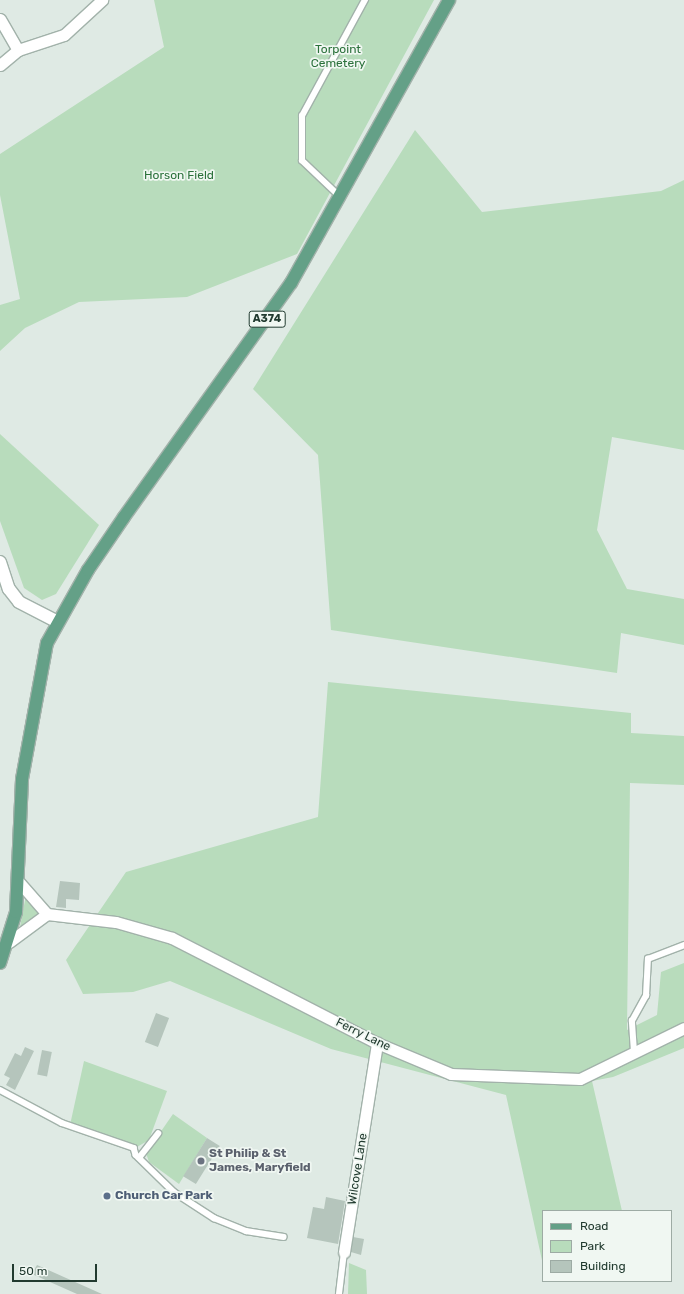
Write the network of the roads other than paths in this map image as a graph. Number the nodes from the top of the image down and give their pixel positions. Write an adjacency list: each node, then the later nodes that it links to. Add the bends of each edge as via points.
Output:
1 (102, 0): 5 (street, via 64,35)
2 (365, 0): 7 (lane, via 302,116 302,161)
3 (449, 0): 7 (main road, A374)
4 (0, 19): 5 (street)
5 (18, 50): 6 (street)
6 (0, 65)
7 (341, 197): 9 (main road, A374, via 278,304 124,517)
8 (0, 562): 9 (street, via 9,589 19,602)
9 (58, 622): 10 (main road, A374, via 41,664 30,723 22,780)
10 (19, 882): 11 (street); 12 (main road, A374)
11 (47, 914): 12 (street); 16 (street, Ferry Lane, via 116,922 172,938)
12 (9, 942): 14 (main road, A374)
13 (684, 945): 17 (lane, via 648,959 646,996 632,1021)
14 (0, 963)
15 (684, 1028): 17 (street, Ferry Lane)
16 (377, 1043): 17 (street, Ferry Lane, via 451,1074 580,1079); 22 (street, Wilcove Lane)
17 (634, 1052)
18 (0, 1090): 20 (lane, via 62,1123 134,1148)
19 (158, 1134): 20 (lane)
20 (139, 1158): 21 (lane, via 174,1192 214,1218 246,1231)
21 (284, 1237)
22 (344, 1252): 23 (lane, Wilcove Lane)
23 (339, 1294)

